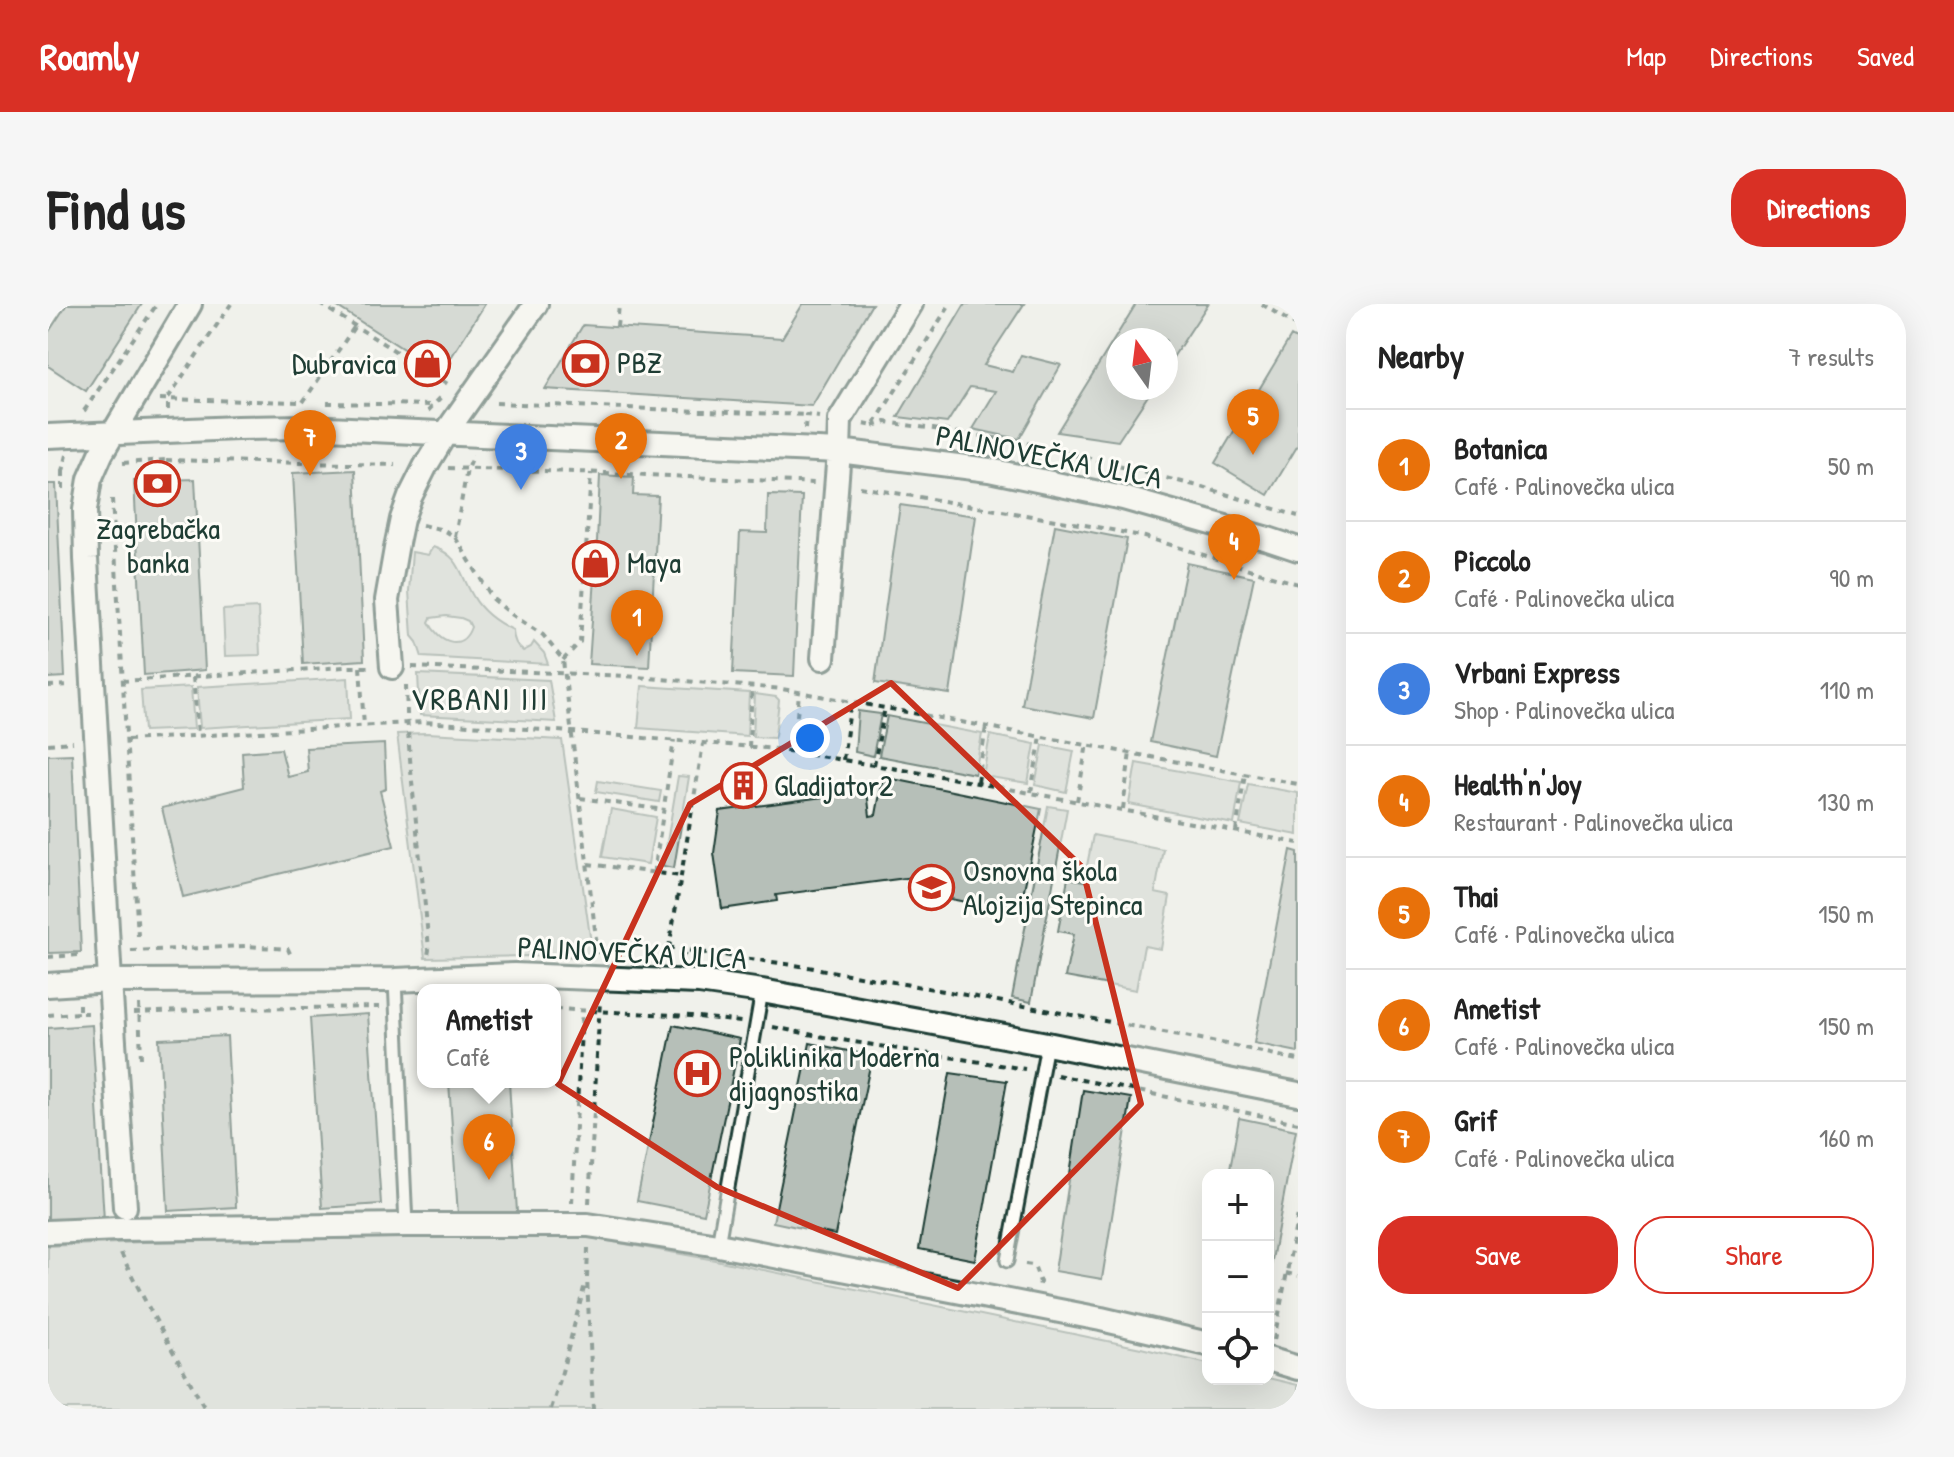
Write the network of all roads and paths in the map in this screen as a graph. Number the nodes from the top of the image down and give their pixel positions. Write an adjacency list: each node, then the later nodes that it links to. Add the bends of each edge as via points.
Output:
1 (157, 304): 17 (path)
2 (190, 304): 21 (street)
3 (231, 304): 14 (path)
4 (320, 304): 10 (path)
5 (536, 304): 22 (street)
6 (619, 304): 11 (path)
7 (911, 304): 19 (street)
8 (950, 304): 20 (path)
9 (1262, 304): 12 (path)
10 (355, 326): 13 (path); 15 (path)
11 (617, 327)
12 (1298, 327)
13 (451, 386)
14 (168, 398)
15 (303, 402)
16 (496, 403): 18 (path)
17 (83, 412)
18 (806, 415)
19 (840, 420): 20 (path); 24 (street)
20 (873, 426): 30 (path, via 886,422 1022,442)
21 (112, 433): 22 (street, PALINOVEČKA ULICA, via 305,427); 23 (street, PALINOVEČKA ULICA); 87 (street, via 90,479 85,510)
22 (445, 434): 24 (street, PALINOVEČKA ULICA); 38 (street, via 410,497 397,543 387,600)
23 (48, 436)
24 (839, 451): 28 (street); 33 (street, PALINOVEČKA ULICA, via 989,470 1108,495)
25 (165, 460): 26 (path)
26 (395, 465)
27 (591, 473): 28 (path); 32 (path, via 467,469); 36 (path, via 580,642)
28 (837, 484): 34 (path, via 1145,537); 35 (street)
29 (112, 488): 41 (path)
30 (1298, 516)
31 (417, 524): 32 (path)
32 (455, 537): 36 (path, via 493,599 543,635)
33 (1298, 549)
34 (1298, 584)
35 (823, 658)
36 (563, 660): 39 (path)
37 (360, 667): 38 (path); 40 (path); 49 (path)
38 (399, 667): 39 (path); 48 (path)
39 (565, 673): 44 (path); 51 (path)
40 (193, 677): 41 (path); 52 (path)
41 (122, 681): 54 (path)
42 (72, 685): 43 (path)
43 (48, 686)
44 (752, 687): 45 (path); 60 (path)
45 (799, 692): 46 (path); 61 (path)
46 (851, 701): 47 (path); 63 (path)
47 (885, 707): 50 (path); 64 (path)
48 (407, 723): 49 (path); 51 (path); 83 (path, via 429,950)
49 (364, 726): 52 (path)
50 (986, 726): 53 (path); 66 (path)
51 (572, 732): 55 (path); 69 (path)
52 (198, 735): 54 (path)
53 (1041, 736): 59 (path); 68 (path)
54 (127, 740): 78 (path)
55 (674, 740): 57 (path); 72 (path)
56 (76, 742): 58 (path)
57 (703, 743): 60 (path); 77 (path)
58 (48, 744)
59 (1087, 744): 62 (path); 70 (path)
60 (749, 747): 61 (path)
61 (794, 752): 63 (path)
62 (1130, 752): 65 (path); 71 (path)
63 (843, 760): 64 (path)
64 (874, 765): 66 (path)
65 (1245, 774): 67 (path); 73 (path)
66 (977, 783): 68 (path)
67 (1298, 784)
68 (1030, 793): 70 (path)
69 (580, 798): 72 (path); 75 (path)
70 (1077, 801): 71 (path)
71 (1123, 809): 73 (path)
72 (664, 810): 76 (path)
73 (1236, 831): 74 (path)
74 (1298, 843)
75 (588, 864): 76 (path); 85 (path)
76 (654, 873): 77 (path)
77 (680, 876): 79 (path)
78 (138, 936)
79 (668, 947): 80 (path); 84 (path)
80 (686, 950)
81 (79, 955): 82 (path)
82 (48, 957)
83 (425, 961)
84 (666, 966)
85 (601, 978): 86 (street, PALINOVEČKA ULICA); 89 (street, PALINOVEČKA ULICA); 93 (path)
86 (395, 980): 87 (street, PALINOVEČKA ULICA); 90 (lane)
87 (110, 981): 88 (street, PALINOVEČKA ULICA); 103 (street)
88 (48, 985)
89 (762, 991): 97 (lane); 98 (street, PALINOVEČKA ULICA)
90 (396, 1008): 95 (path); 104 (lane)
91 (561, 1009): 92 (path)
92 (582, 1010): 93 (path); 105 (path)
93 (599, 1011): 97 (path); 105 (path)
94 (79, 1013): 96 (path)
95 (138, 1013)
96 (48, 1015)
97 (756, 1024): 99 (path); 107 (lane)
98 (1047, 1044): 99 (lane); 100 (street, PALINOVEČKA ULICA)
99 (1042, 1071): 101 (path); 108 (lane)
100 (1298, 1094)
101 (1298, 1123)
102 (1298, 1214): 109 (path)
103 (122, 1218): 104 (street); 106 (street); 116 (path, via 118,1248)
104 (406, 1225): 105 (street)
105 (580, 1225): 107 (street); 111 (path)
106 (48, 1232)
107 (718, 1245): 113 (street)
108 (1007, 1261)
109 (1286, 1273): 110 (path); 112 (path)
110 (1298, 1276)
111 (587, 1278): 117 (path); 118 (path)
112 (1274, 1334)
113 (1202, 1343)
114 (1274, 1356): 115 (street)
115 (1298, 1368)
116 (205, 1409)
117 (551, 1409)
118 (593, 1409)

